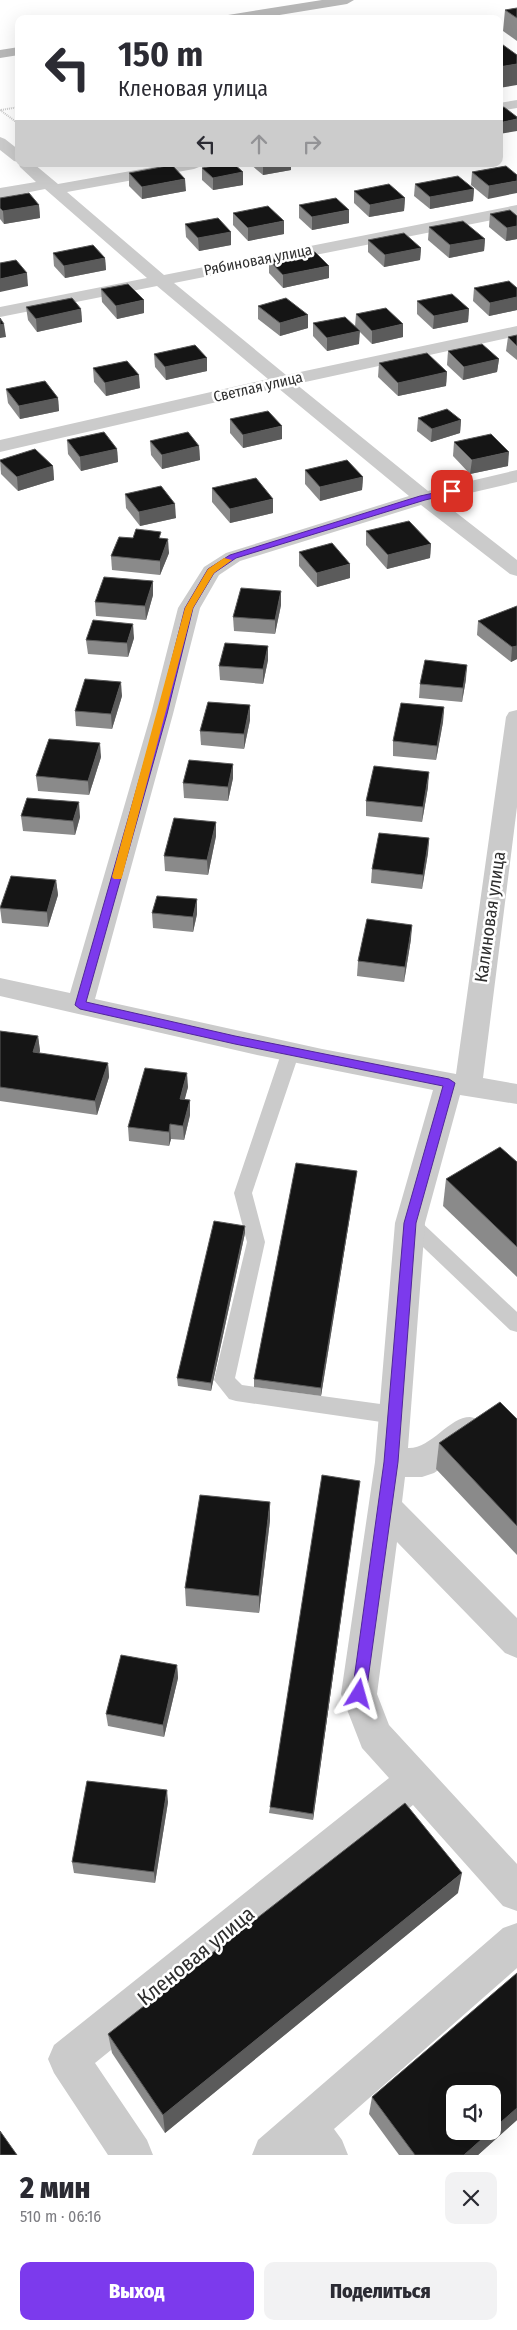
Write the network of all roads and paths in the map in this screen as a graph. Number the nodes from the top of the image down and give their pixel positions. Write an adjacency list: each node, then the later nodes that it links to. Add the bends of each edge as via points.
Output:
1 (339, 1): 2 (main road)
2 (276, 15)
3 (15, 52): 4 (main road)
4 (0, 54)
5 (517, 104): 6 (street)
6 (503, 106)
7 (15, 108): 8 (path)
8 (0, 110): 9 (path)
9 (15, 121)
10 (0, 142): 11 (street)
11 (15, 155)
12 (28, 167): 14 (street)
13 (157, 167): 14 (street)
14 (51, 187): 15 (street); 17 (street)
15 (0, 193)
16 (517, 210): 17 (street, Рябиновая улица)
17 (159, 280): 18 (street, Рябиновая улица); 20 (street)
18 (0, 312)
19 (517, 331): 20 (street, Светлая улица)
20 (283, 381): 21 (street, Светлая улица); 23 (street)
21 (0, 446)
22 (517, 476): 23 (street)
23 (423, 498): 24 (street); 27 (street, via 233,557 211,571 189,608)
24 (517, 570)
25 (517, 717): 29 (street, Калиновая улица)
26 (0, 987): 27 (street)
27 (80, 1005): 28 (street)
28 (291, 1052): 29 (street); 33 (lane, via 243,1192 256,1242 224,1380 236,1393)
29 (459, 1085): 30 (street); 31 (street)
30 (517, 1094)
31 (410, 1223): 32 (lane); 33 (street)
32 (517, 1324)
33 (394, 1414): 35 (street)
34 (496, 1414): 35 (street, via 422,1463)
35 (391, 1462): 36 (street)
36 (384, 1506): 37 (street); 38 (street, via 359,1694 375,1736)
37 (517, 1642)
38 (414, 1781): 39 (street); 42 (street, Кленовая улица, via 68,2059)
39 (517, 1892)
40 (517, 1942): 41 (street)
41 (316, 2140): 43 (street)
42 (132, 2155)
43 (273, 2155)

